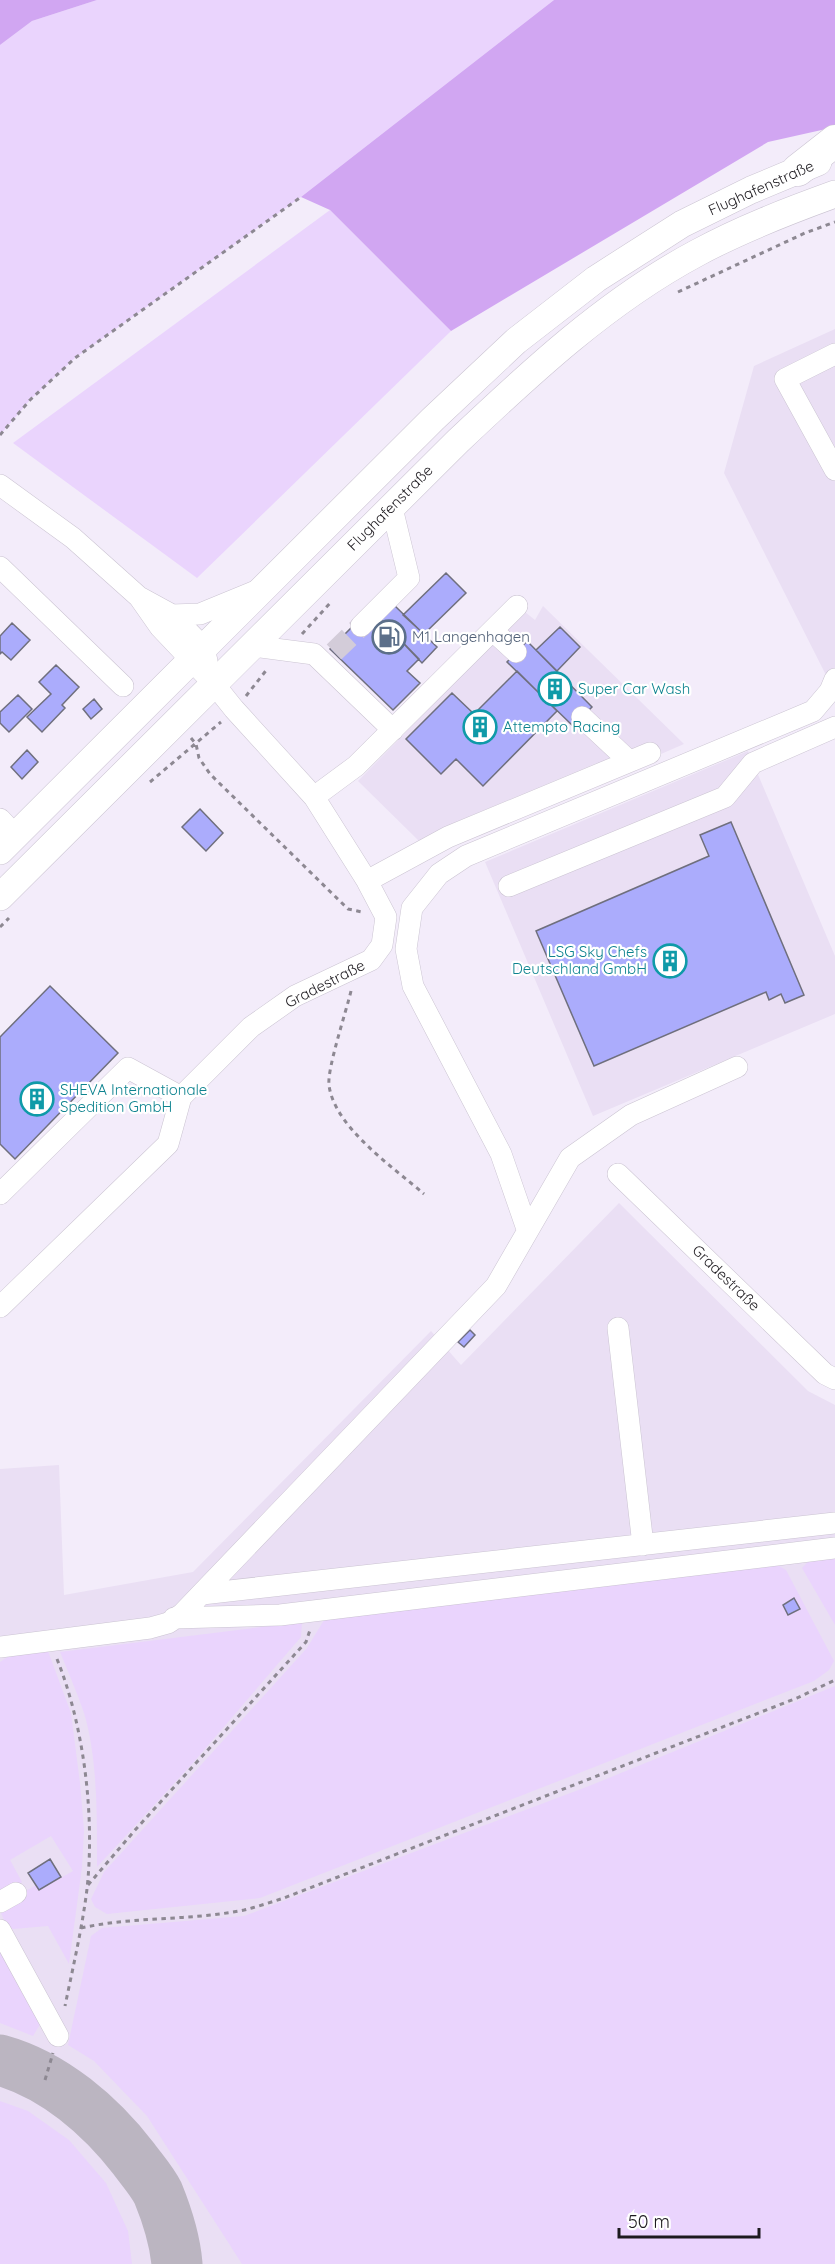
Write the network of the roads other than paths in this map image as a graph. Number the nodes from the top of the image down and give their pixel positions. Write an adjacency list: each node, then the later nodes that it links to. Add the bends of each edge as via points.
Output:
1 (835, 141): 3 (highway)
2 (835, 156): 3 (main road, Flughafenstraße)
3 (798, 170): 12 (main road, Flughafenstraße, via 682,225 555,310 475,378)
4 (835, 194): 6 (main road, Flughafenstraße)
5 (835, 206): 6 (street)
6 (765, 220): 10 (main road, Flughafenstraße, via 697,253 615,305 496,405)
7 (835, 354): 8 (street, via 785,379)
8 (835, 470)
9 (0, 484): 13 (street, via 73,538)
10 (392, 508): 16 (street, via 409,578); 18 (main road, Flughafenstraße)
11 (0, 567): 23 (street)
12 (267, 586): 15 (street, via 200,614); 20 (main road, Flughafenstraße)
13 (140, 597): 15 (street); 20 (street, via 160,627)
14 (517, 606): 17 (street)
15 (172, 615): 20 (street)
16 (361, 626)
17 (493, 631): 19 (street); 26 (street)
18 (252, 646): 22 (main road, Flughafenstraße); 26 (street, via 324,656)
19 (516, 652)
20 (198, 655): 22 (street); 30 (main road, Flughafenstraße)
21 (835, 679): 38 (street, via 813,711 466,856 439,874 412,908 406,950 413,986 501,1154)
22 (214, 684): 29 (street); 33 (main road, Flughafenstraße)
23 (123, 686)
24 (582, 717): 28 (street)
25 (835, 727): 32 (street, via 753,763 725,797)
26 (393, 730): 29 (street, via 356,766)
27 (650, 753): 28 (street)
28 (629, 761): 31 (street, via 448,837)
29 (314, 797): 31 (street)
30 (5, 835)
31 (366, 881): 35 (street, Gradestraße, via 386,916 382,945 371,960 295,996 250,1027)
32 (510, 886)
33 (0, 897)
34 (736, 1067): 38 (street, via 631,1115 570,1158)
35 (181, 1097): 37 (street, via 128,1068); 39 (street, via 168,1144)
36 (618, 1174): 41 (street, Gradestraße, via 825,1374)
37 (0, 1194)
38 (527, 1229): 45 (street, via 496,1286)
39 (0, 1307)
40 (618, 1328): 43 (street)
41 (835, 1379)
42 (835, 1523): 43 (street)
43 (643, 1545): 45 (street)
44 (835, 1548): 46 (street, via 280,1615)
45 (202, 1594): 46 (street)
46 (174, 1618): 47 (street, via 150,1628)
47 (0, 1647)
48 (0, 1930): 49 (street)
49 (58, 2037)

